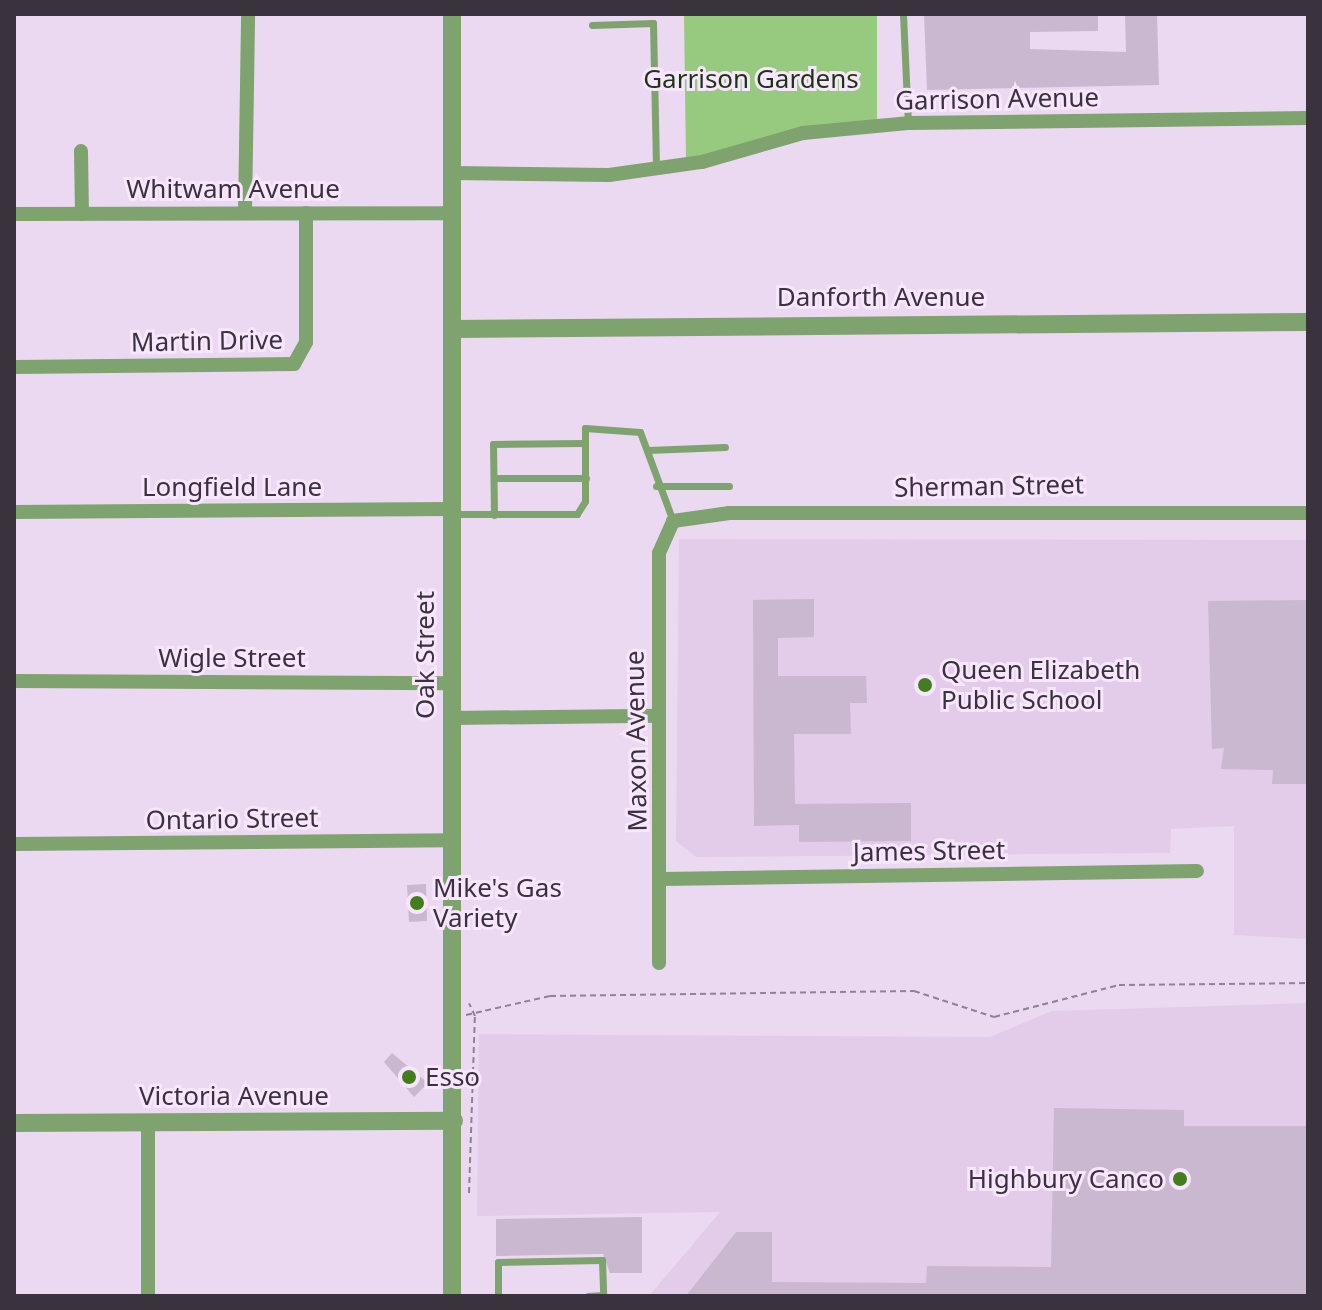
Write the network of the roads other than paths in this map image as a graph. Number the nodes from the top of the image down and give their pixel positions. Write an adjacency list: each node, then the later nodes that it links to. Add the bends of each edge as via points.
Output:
1 (248, 14): 10 (street)
2 (452, 14): 9 (street, Oak Street)
3 (903, 14): 6 (lane)
4 (592, 25): 8 (lane, via 653,23)
5 (1308, 118): 6 (street, Garrison Avenue)
6 (908, 123): 8 (street, Garrison Avenue, via 803,133)
7 (81, 151): 14 (street)
8 (656, 168): 9 (street, Garrison Avenue)
9 (453, 173): 12 (street, Oak Street)
10 (245, 212): 11 (street, Whitwam Avenue); 14 (street, Whitwam Avenue)
11 (306, 213): 12 (street, Whitwam Avenue); 17 (street, Martin Drive, via 306,342 294,364)
12 (453, 213): 16 (street, Oak Street)
13 (14, 214): 14 (street, Whitwam Avenue)
14 (82, 214)
15 (1308, 322): 16 (street, Danforth Avenue)
16 (454, 329): 25 (street, Oak Street)
17 (14, 367)
18 (585, 443): 20 (lane, via 585,428 632,431); 21 (lane, via 493,444); 22 (lane)
19 (725, 447): 20 (lane)
20 (648, 450): 23 (lane)
21 (495, 478): 22 (lane); 28 (lane)
22 (586, 478): 28 (lane, via 577,514)
23 (656, 486): 24 (lane); 29 (lane)
24 (729, 486)
25 (451, 511): 26 (street, Longfield Lane); 28 (lane); 31 (street, Oak Street)
26 (14, 512)
27 (1308, 513): 29 (street, Sherman Street, via 798,512 688,514)
28 (494, 515)
29 (673, 521): 32 (street, Maxon Avenue, via 659,553)
30 (14, 681): 31 (street, Wigle Street)
31 (450, 683): 33 (street, Oak Street)
32 (658, 716): 33 (street); 37 (street, Maxon Avenue)
33 (450, 718): 34 (street, Oak Street)
34 (451, 840): 35 (street, Ontario Street); 39 (street, Oak Street)
35 (14, 844)
36 (1197, 871): 37 (street, James Street)
37 (662, 879): 38 (street, Maxon Avenue)
38 (659, 963)
39 (454, 1121): 41 (street, Victoria Avenue); 43 (street, Oak Street)
40 (14, 1123): 41 (street, Victoria Avenue)
41 (148, 1123): 42 (street)
42 (148, 1296)
43 (452, 1296)
44 (498, 1296): 45 (lane, via 498,1262 602,1260 603,1295)
45 (588, 1296)

